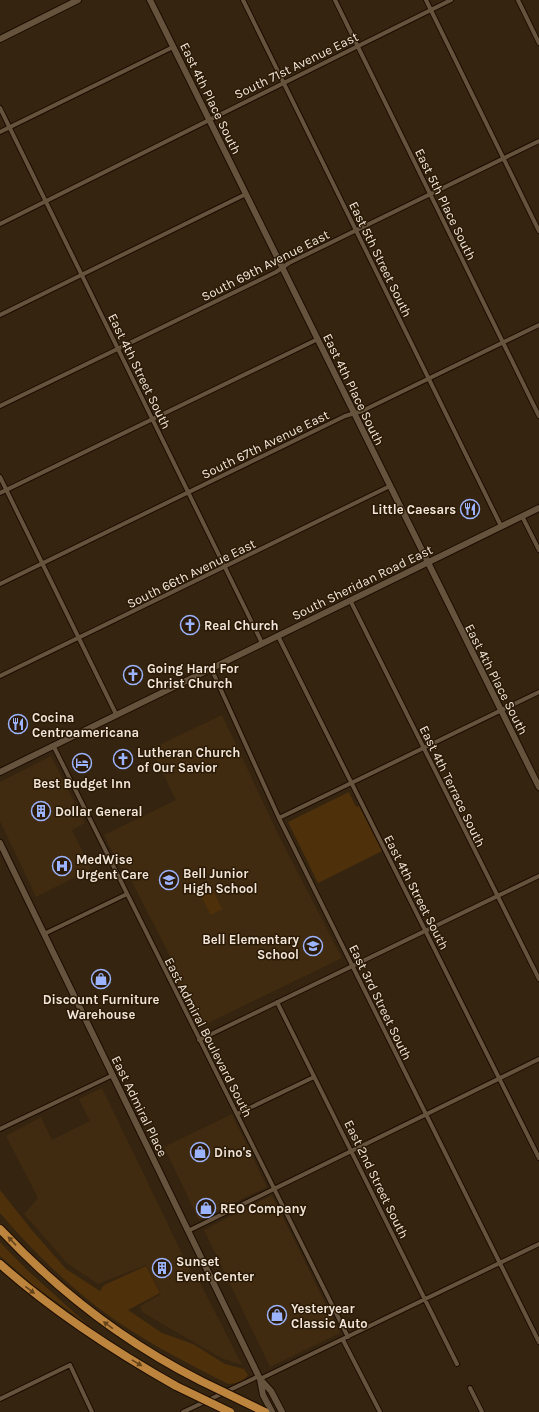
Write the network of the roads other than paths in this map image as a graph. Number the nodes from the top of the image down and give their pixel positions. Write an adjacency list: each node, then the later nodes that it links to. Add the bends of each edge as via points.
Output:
1 (78, 0): 9 (main road)
2 (150, 0): 12 (main road, East 4th Place South)
3 (243, 0): 13 (street, East 5th Street South)
4 (335, 0): 11 (street, East 5th Place South)
5 (426, 0): 8 (street)
6 (451, 0): 8 (street, South 71st Avenue East)
7 (518, 0): 10 (street)
8 (431, 10): 11 (street, South 71st Avenue East); 19 (street)
9 (0, 38)
10 (539, 43)
11 (357, 46): 13 (street, South 71st Avenue East); 21 (street, East 5th Place South)
12 (174, 47): 15 (main road, East 4th Place South); 16 (street)
13 (283, 82): 15 (street, South 71st Avenue East); 24 (street, East 5th Street South)
14 (0, 108): 16 (street, East 4th Street South)
15 (210, 120): 20 (main road, East 4th Place South); 22 (street, South 71st Avenue East)
16 (10, 127): 17 (street); 22 (street, East 4th Street South)
17 (0, 132)
18 (539, 141): 19 (street, South 69th Avenue East)
19 (503, 159): 21 (street, South 69th Avenue East); 25 (street)
20 (246, 194): 26 (main road, East 4th Place South); 27 (street)
21 (430, 194): 24 (street, South 69th Avenue East); 31 (street, East 5th Place South)
22 (46, 201): 23 (street, South 71st Avenue East); 27 (street, East 4th Street South)
23 (0, 224)
24 (356, 230): 26 (street, South 69th Avenue East); 33 (street, East 5th Street South)
25 (539, 231)
26 (282, 268): 30 (main road, East 4th Place South); 32 (street, South 69th Avenue East)
27 (82, 275): 28 (street); 32 (street, East 4th Street South)
28 (0, 315)
29 (539, 325): 31 (street, South 67th Avenue East)
30 (318, 339): 35 (main road, East 4th Place South); 37 (street)
31 (503, 342): 33 (street, South 67th Avenue East); 36 (street, East 5th Place South)
32 (118, 350): 34 (street, South 69th Avenue East); 37 (street, East 4th Street South)
33 (428, 378): 35 (street, South 67th Avenue East); 45 (street, East 5th Street South)
34 (0, 406)
35 (354, 413): 39 (main road, East 4th Place South); 42 (street, South 67th Avenue East)
36 (539, 416)
37 (153, 419): 40 (street); 42 (street, East 4th Street South)
38 (0, 477): 40 (street)
39 (390, 486): 47 (main road, East 4th Place South); 49 (street, South 66th Avenue East)
40 (6, 490): 41 (street); 48 (street)
41 (0, 493)
42 (189, 493): 48 (street, South 67th Avenue East); 49 (street, East 4th Street South)
43 (539, 508): 44 (main road, South Sheridan Road East)
44 (522, 516): 45 (main road, South Sheridan Road East); 46 (street)
45 (501, 526): 47 (main road, South Sheridan Road East)
46 (539, 550)
47 (428, 563): 51 (main road, South Sheridan Road East); 58 (main road, East 4th Place South)
48 (43, 564): 50 (street, South 67th Avenue East); 53 (street)
49 (225, 567): 53 (street, South 66th Avenue East); 54 (street, East 4th Street South)
50 (0, 584)
51 (350, 600): 52 (main road, South Sheridan Road East); 61 (street, East 4th Terrace South)
52 (278, 636): 54 (main road, South Sheridan Road East); 63 (street, East 4th Street South)
53 (79, 638): 56 (street, South 66th Avenue East); 59 (street)
54 (262, 643): 55 (main road, South Sheridan Road East)
55 (211, 668): 59 (main road, South Sheridan Road East); 65 (street, East 3rd Street South)
56 (0, 676)
57 (539, 692): 58 (street)
58 (501, 711): 61 (street); 64 (main road, East 4th Place South)
59 (116, 714): 60 (main road, South Sheridan Road East)
60 (52, 745): 62 (main road, South Sheridan Road East); 68 (street, East Admiral Boulevard South)
61 (424, 748): 63 (street); 69 (street, East 4th Terrace South)
62 (0, 772)
63 (352, 783): 65 (street); 70 (street, East 4th Street South)
64 (539, 787)
65 (279, 818): 72 (street, East 3rd Street South)
66 (0, 843): 71 (main road, East Admiral Place)
67 (539, 876): 69 (street)
68 (127, 894): 71 (street); 75 (street, East Admiral Boulevard South)
69 (497, 896): 70 (street); 73 (street, East 4th Terrace South)
70 (425, 931): 72 (street); 79 (street, East 4th Street South)
71 (44, 934): 77 (main road, East Admiral Place)
72 (353, 966): 74 (street); 81 (street, East 3rd Street South)
73 (539, 980)
74 (277, 1002): 75 (street); 78 (street, East 2nd Street South)
75 (199, 1040): 80 (street, East Admiral Boulevard South)
76 (539, 1059): 79 (street)
77 (113, 1075): 82 (street); 87 (main road, East Admiral Place)
78 (314, 1076): 80 (street); 83 (street, East 2nd Street South)
79 (500, 1079): 81 (street); 84 (street, East 4th Street South)
80 (237, 1114): 85 (street, East Admiral Boulevard South)
81 (426, 1115): 83 (street); 89 (street, East 3rd Street South)
82 (0, 1129)
83 (352, 1151): 85 (street); 91 (street, East 2nd Street South)
84 (539, 1158)
85 (274, 1188): 87 (street); 92 (street, East Admiral Boulevard South)
86 (0, 1229): 102 (highway, one-way to 86, bridge, via 155,1356 89,1312 51,1280)
87 (188, 1230): 96 (main road, East Admiral Place)
88 (539, 1244): 89 (street)
89 (500, 1263): 91 (street); 94 (street, East 3rd Street South)
90 (0, 1264): 101 (highway, one-way to 101, bridge, via 27,1288 91,1334 176,1386)
91 (426, 1299): 92 (street); 95 (street, East 2nd Street South)
92 (348, 1337): 93 (street)
93 (343, 1340): 96 (street); 105 (street)
94 (539, 1342)
95 (457, 1364)
96 (260, 1378): 100 (street); 103 (main road); 104 (main road, via 271,1391)
97 (470, 1388): 106 (street)
98 (0, 1399): 99 (street, via 70,1365)
99 (92, 1412)
100 (183, 1412)
101 (230, 1412)
102 (264, 1412)
103 (272, 1412)
104 (282, 1412)
105 (380, 1412)
106 (482, 1412)

